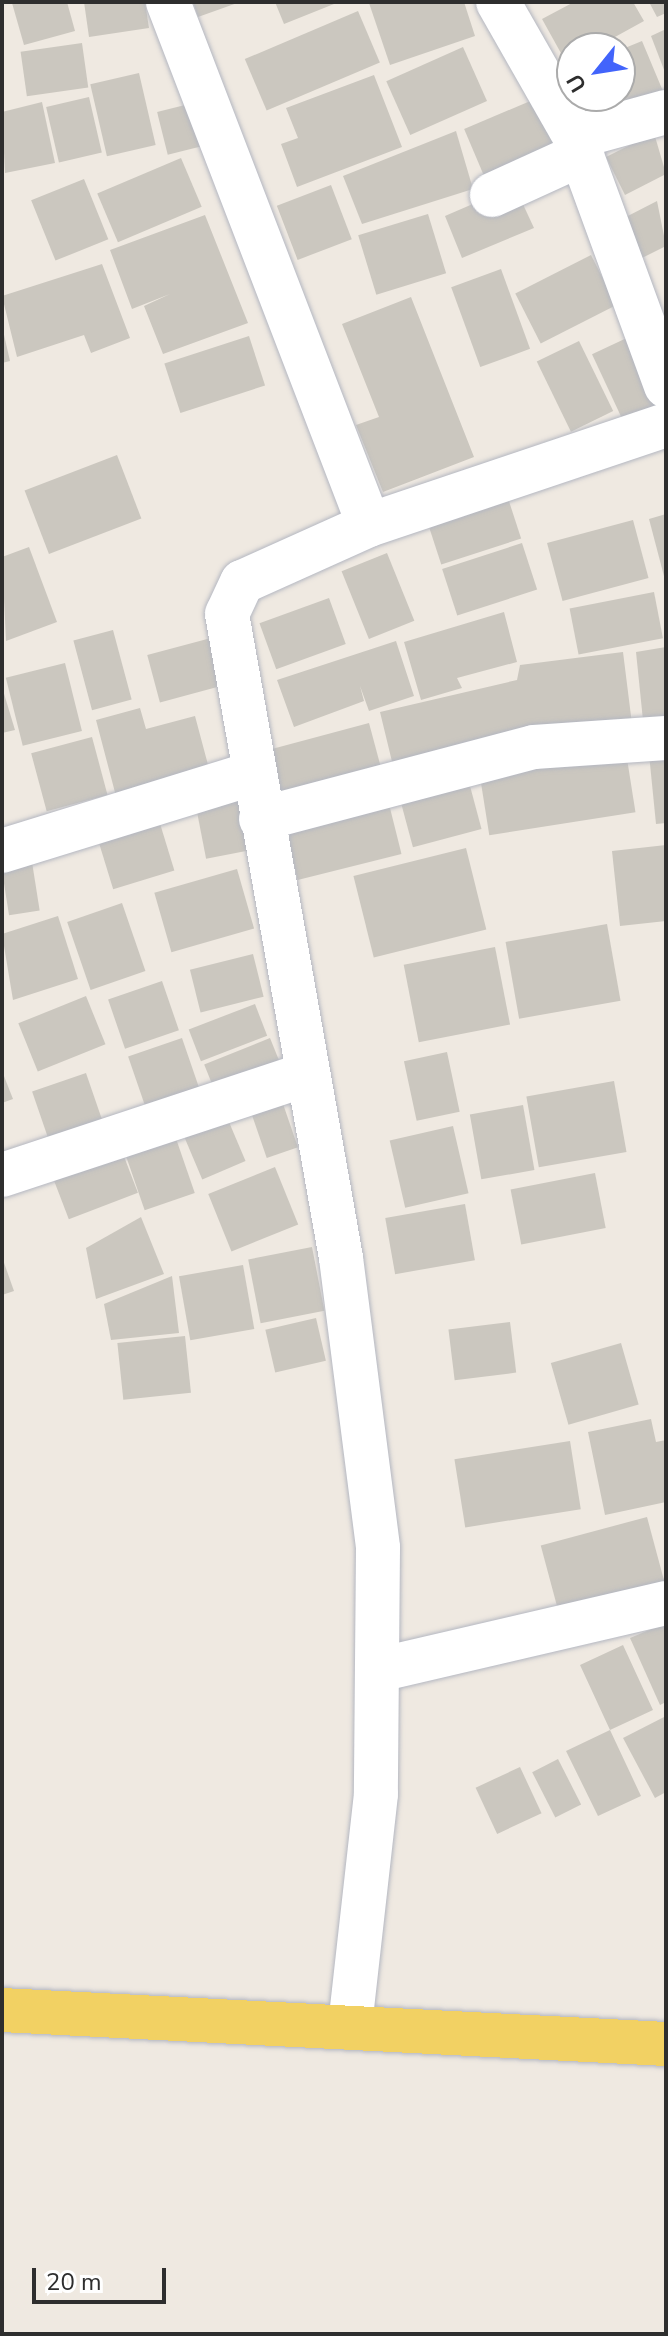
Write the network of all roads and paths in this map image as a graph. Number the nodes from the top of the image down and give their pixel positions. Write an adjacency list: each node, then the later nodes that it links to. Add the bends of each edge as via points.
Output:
1 (168, 2): 8 (street)
2 (498, 2): 4 (street)
3 (666, 112): 4 (street)
4 (579, 145): 5 (street); 6 (street)
5 (492, 195)
6 (666, 386)
7 (666, 425): 8 (street)
8 (369, 525): 10 (street, via 242,582 230,599)
9 (666, 738): 11 (street, via 534,747)
10 (254, 773): 11 (street); 12 (street)
11 (261, 819): 13 (street)
12 (2, 851)
13 (304, 1075): 14 (street); 16 (street, via 361,1401 378,1548)
14 (2, 1175)
15 (666, 1603): 16 (street)
16 (378, 1670): 18 (street, via 376,1794)
17 (2, 2010): 18 (main road)
18 (350, 2024): 19 (main road)
19 (666, 2044)

